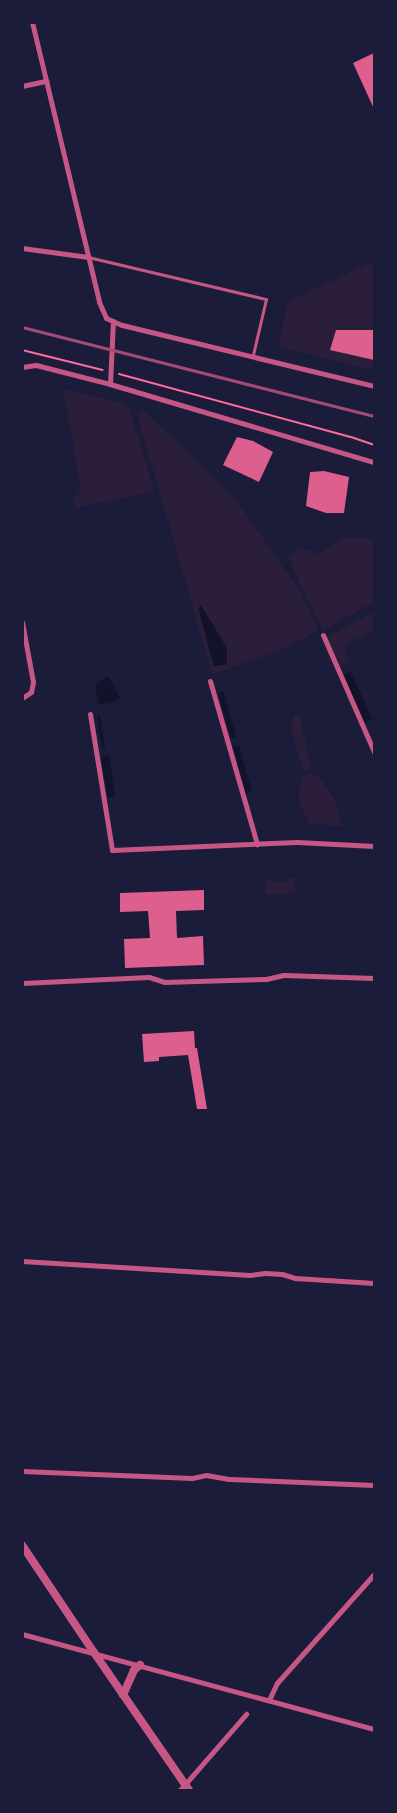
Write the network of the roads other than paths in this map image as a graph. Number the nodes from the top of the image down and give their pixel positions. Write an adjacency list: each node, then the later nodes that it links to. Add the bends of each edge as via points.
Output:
1 (32, 22): 2 (street)
2 (46, 81): 3 (street); 5 (street)
3 (22, 86)
4 (22, 248): 5 (street)
5 (88, 257): 6 (street, via 102,312); 7 (lane, via 266,299)
6 (113, 321): 7 (street); 9 (street)
7 (253, 355): 10 (street)
8 (22, 366): 9 (street, via 36,365)
9 (110, 384): 11 (street)
10 (374, 386)
11 (374, 462)
12 (22, 622): 15 (street, via 33,682 31,692)
13 (322, 635): 17 (street)
14 (210, 681): 18 (street)
15 (22, 698)
16 (90, 714): 18 (street, via 112,850)
17 (374, 752)
18 (257, 844): 19 (street, via 297,842)
19 (374, 846)
20 (374, 978): 21 (street, via 284,975 266,979 164,982 149,978)
21 (22, 983)
22 (22, 1261): 23 (street, via 250,1274 265,1272 295,1278)
23 (374, 1283)
24 (22, 1471): 25 (street, via 192,1478 206,1475 229,1479)
25 (374, 1485)
26 (22, 1544): 29 (street)
27 (374, 1574): 32 (street, via 277,1683)
28 (22, 1634): 29 (street)
29 (92, 1651): 30 (street); 31 (street)
30 (140, 1665): 31 (street, via 134,1670); 32 (street)
31 (123, 1696): 35 (street)
32 (269, 1700): 34 (street)
33 (246, 1714): 35 (street)
34 (374, 1729)
35 (185, 1789)

